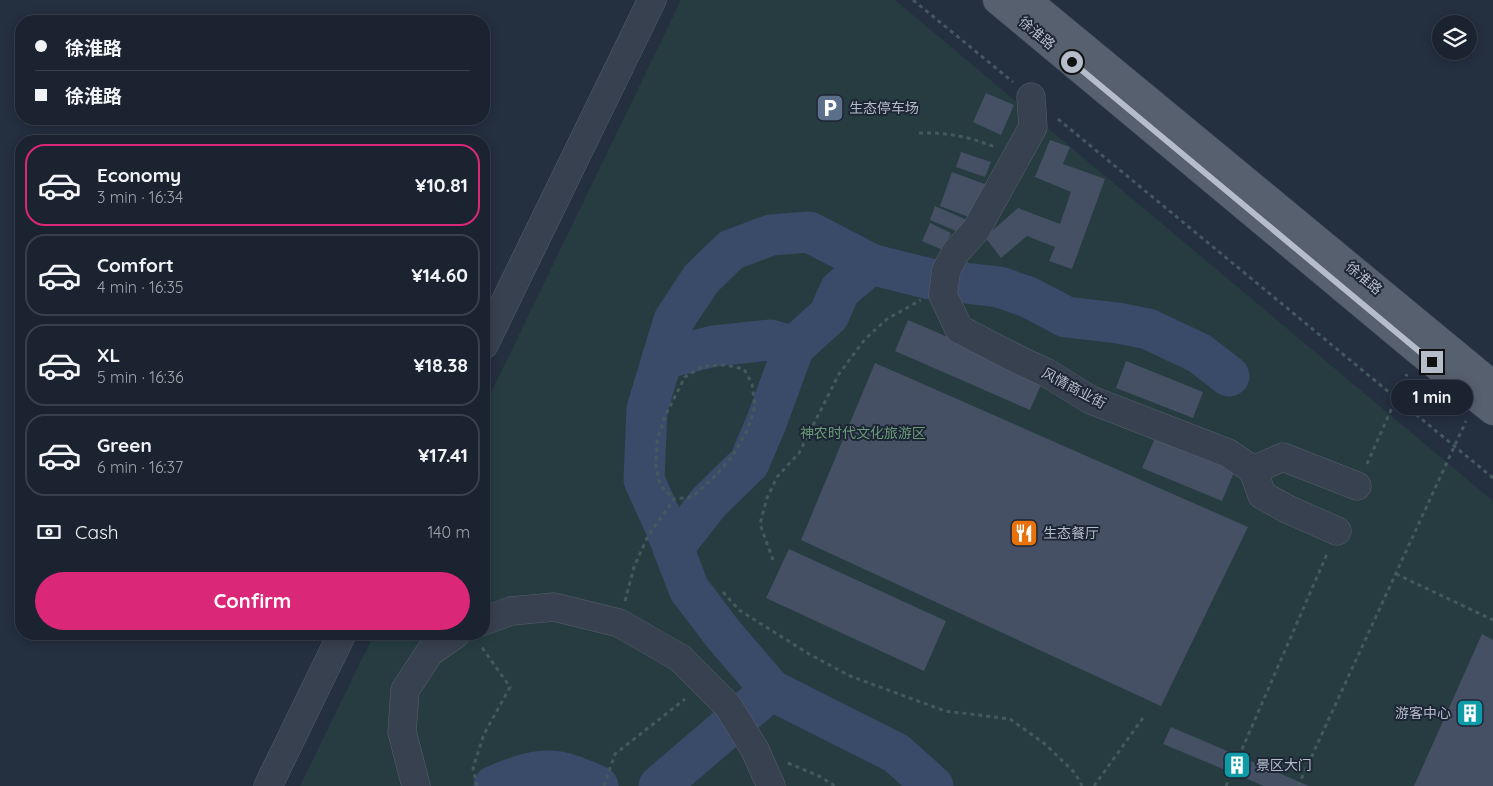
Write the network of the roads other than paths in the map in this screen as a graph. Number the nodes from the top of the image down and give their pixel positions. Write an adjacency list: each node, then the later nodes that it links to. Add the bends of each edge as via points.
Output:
1 (652, 0): 5 (street)
2 (997, 0): 6 (main road, 徐淮路, via 1417,350)
3 (1027, 0): 6 (main road, 徐淮路)
4 (1032, 97): 7 (street, 风情商业街, via 1033,127 976,230 956,252 945,283 959,329 1047,373 1091,400 1228,453)
5 (490, 333)
6 (1488, 398)
7 (1253, 470): 8 (street, via 1283,457); 9 (street, via 1262,495)
8 (1357, 486)
9 (1337, 531)
10 (490, 623): 13 (street, via 512,611 554,607 619,623 680,658 706,683 728,706)
11 (339, 640): 14 (street)
12 (455, 640): 15 (street, via 430,652 406,690 402,732)
13 (762, 766)
14 (268, 786)
15 (416, 786)

